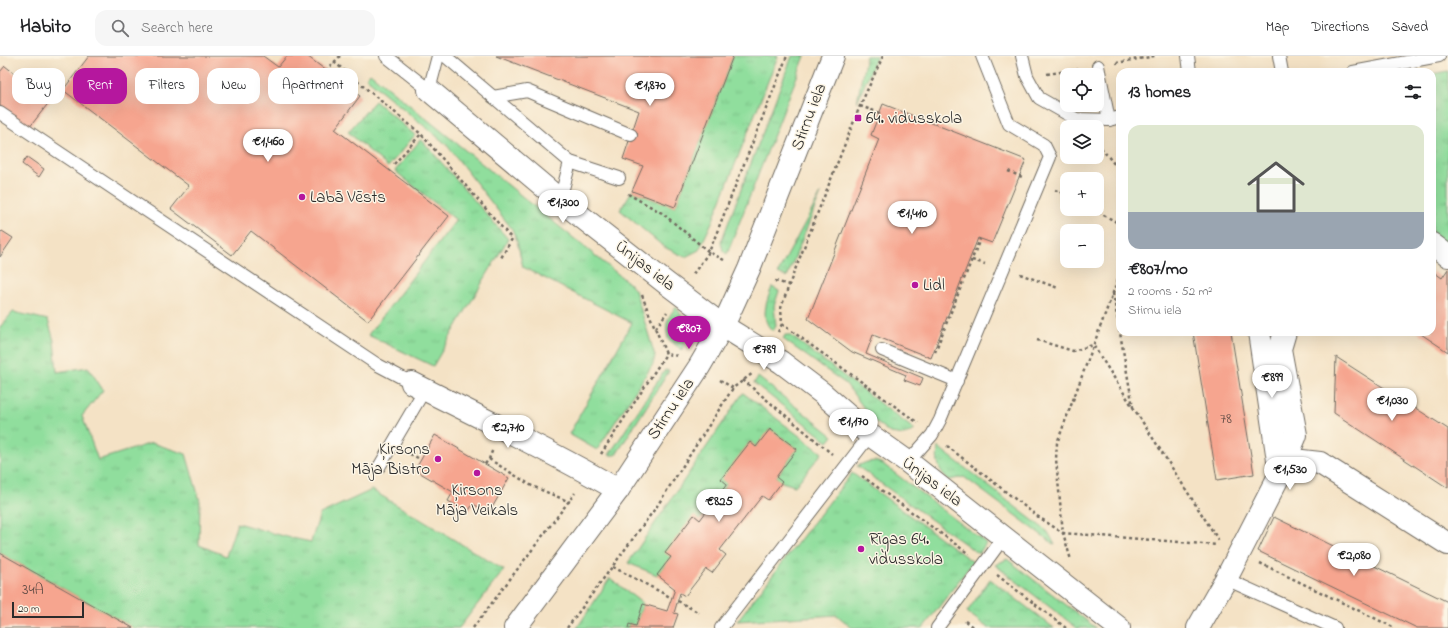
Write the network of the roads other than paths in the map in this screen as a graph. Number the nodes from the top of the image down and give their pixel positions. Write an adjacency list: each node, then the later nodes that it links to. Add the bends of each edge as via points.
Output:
1 (386, 56): 15 (lane, Ūnijas iela)
2 (438, 56): 15 (lane)
3 (444, 56): 16 (lane)
4 (832, 56): 25 (street, Stirnu iela, via 749,269)
5 (982, 56): 29 (lane, via 1009,124 1044,146 1050,157)
6 (1022, 56): 18 (lane, via 1027,76 1040,98 1076,119)
7 (1188, 56): 12 (lane)
8 (1279, 56): 13 (lane)
9 (1439, 56): 10 (lane)
10 (1390, 61): 14 (lane)
11 (1098, 66): 18 (lane)
12 (1190, 68)
13 (1281, 68)
14 (1366, 68)
15 (429, 90): 22 (street, Ūnijas iela)
16 (493, 97): 19 (lane, via 527,91); 20 (lane)
17 (0, 113): 30 (lane, via 378,365)
18 (1114, 118)
19 (631, 135)
20 (570, 162): 21 (lane); 22 (lane)
21 (619, 178)
22 (560, 200): 25 (street, Ūnijas iela)
23 (1436, 247): 24 (street)
24 (1448, 256)
25 (723, 326): 31 (street, Ūnijas iela, via 781,362 822,393); 35 (street, Stirnu iela)
26 (1260, 336): 34 (street)
27 (1284, 336): 34 (street, via 1280,350 1296,435)
28 (882, 350): 29 (lane)
29 (956, 381): 32 (lane, via 932,435)
30 (418, 386): 33 (lane); 35 (street, via 562,458)
31 (870, 435): 32 (street, Ūnijas iela); 40 (lane)
32 (908, 462): 36 (street, Ūnijas iela)
33 (379, 467)
34 (1280, 474): 37 (street, via 1302,461 1320,463); 38 (street, via 1231,549)
35 (618, 490): 39 (street, Stirnu iela)
36 (1004, 537): 41 (lane); 42 (street, Ūnijas iela)
37 (1448, 544)
38 (1226, 580): 43 (street); 44 (lane)
39 (515, 628)
40 (721, 628)
41 (937, 628)
42 (1119, 628)
43 (1198, 628)
44 (1335, 628)

